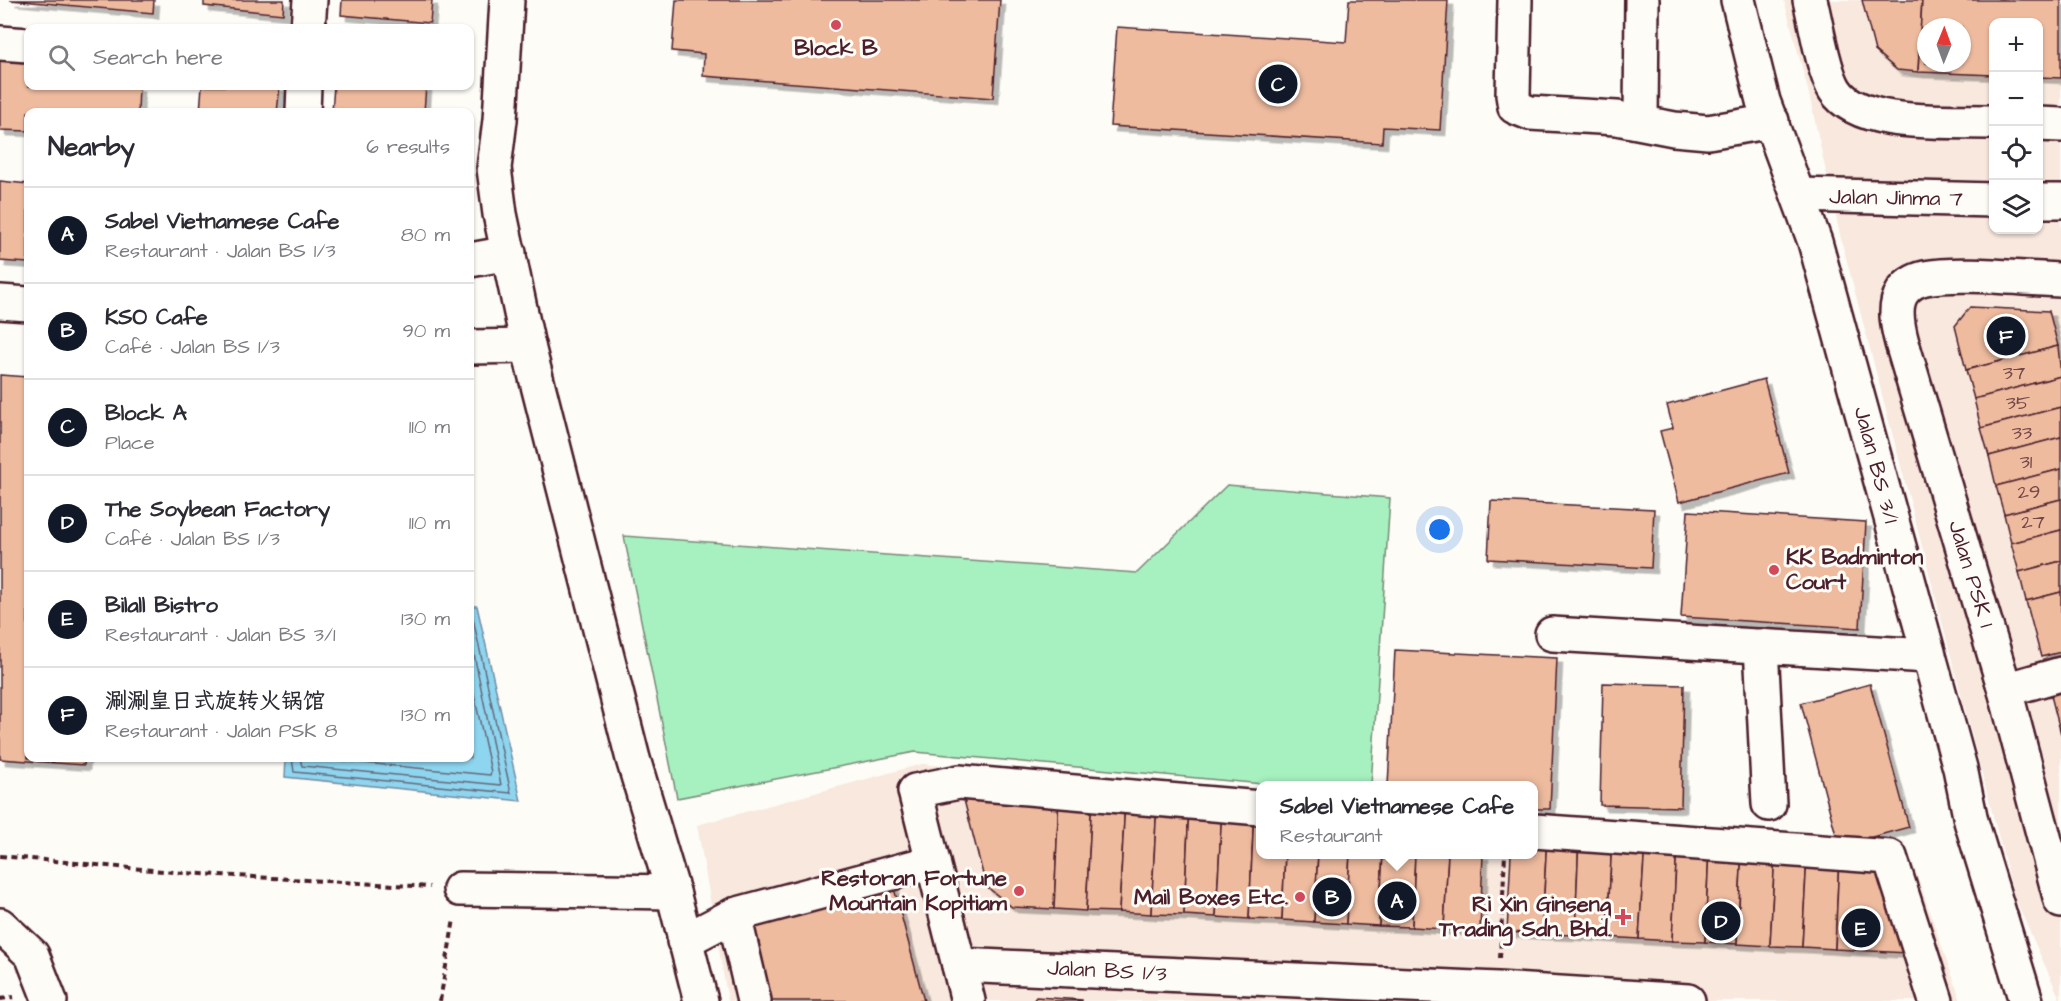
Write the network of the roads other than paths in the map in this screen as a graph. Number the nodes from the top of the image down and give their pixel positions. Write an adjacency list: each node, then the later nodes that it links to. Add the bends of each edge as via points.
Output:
1 (310, 0): 7 (street)
2 (507, 0): 21 (street, via 494,168)
3 (1515, 0): 12 (street, via 1515,107 1530,113)
4 (1642, 0): 12 (street)
5 (1738, 0): 13 (street, Jalan BS 3/1)
6 (1810, 0): 14 (street, via 1835,90 1856,109 1879,117)
7 (308, 24)
8 (0, 43): 9 (street)
9 (24, 45)
10 (304, 90): 11 (street)
11 (303, 108)
12 (1641, 121): 13 (street, via 1708,132)
13 (1772, 122): 17 (street, Jalan BS 3/1)
14 (1989, 122)
15 (2043, 124): 16 (street)
16 (2061, 125)
17 (1798, 195): 18 (street, Jalan Jinma 7); 30 (street, Jalan BS 3/1, via 1815,242)
18 (1989, 200)
19 (2043, 201): 20 (street)
20 (2061, 201)
21 (509, 253): 22 (street); 26 (street)
22 (474, 259)
23 (2059, 285): 32 (street, Jalan PSK 1, via 1944,276 1912,283 1898,303 1899,330)
24 (0, 302): 25 (street)
25 (24, 304)
26 (528, 346): 27 (street); 38 (street, via 633,759)
27 (474, 347)
28 (1552, 634): 29 (street)
29 (1761, 646): 30 (street); 33 (street)
30 (1928, 656): 50 (street, Jalan BS 3/1, via 1971,821)
31 (2061, 674): 32 (street)
32 (2005, 690): 39 (street, Jalan PSK 1)
33 (1768, 804)
34 (1256, 808): 36 (street, via 958,782 915,791)
35 (1538, 831): 49 (street, via 1890,857)
36 (933, 862): 40 (street); 43 (street)
37 (460, 889): 38 (street)
38 (673, 892): 42 (street)
39 (2061, 901)
40 (734, 915): 42 (street); 46 (street)
41 (0, 925): 44 (street, via 32,955)
42 (684, 941): 45 (street)
43 (959, 964): 47 (street); 48 (street, Jalan BS 1/3)
44 (50, 1001)
45 (701, 1001)
46 (754, 1001)
47 (968, 1001)
48 (1688, 1001)
49 (1936, 1001)
50 (2026, 1001)

